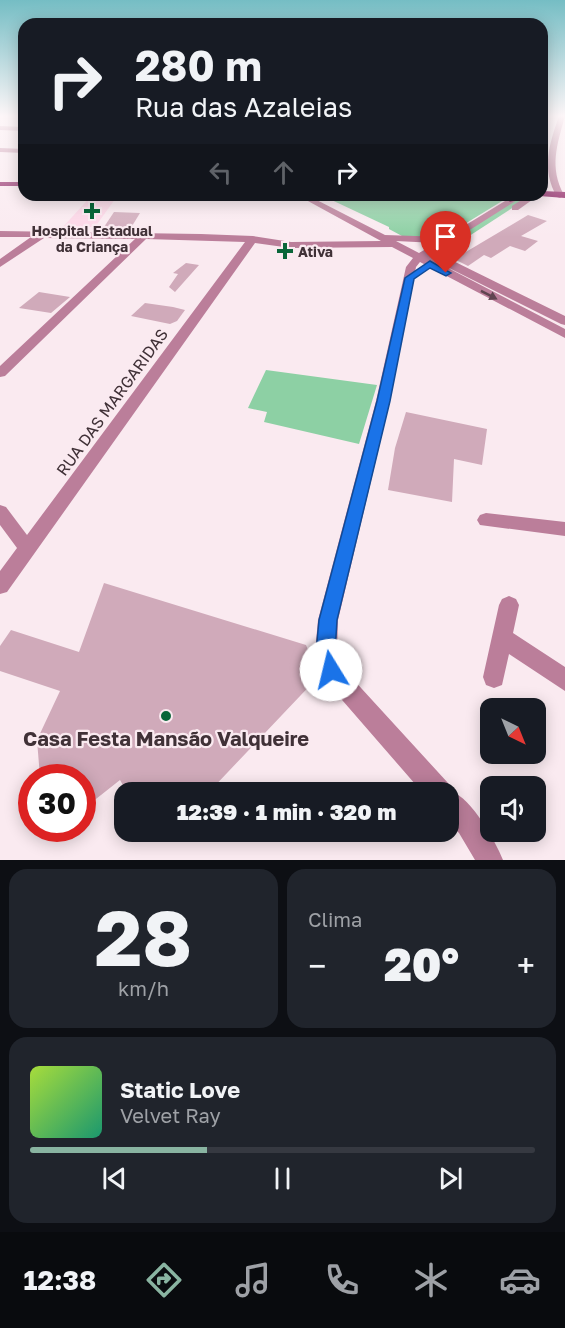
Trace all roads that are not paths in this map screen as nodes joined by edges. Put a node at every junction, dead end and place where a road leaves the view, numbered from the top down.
1 (549, 161) edge
2 (0, 184) edge
3 (18, 184) edge
4 (548, 194) edge
5 (563, 195) edge
6 (312, 201) edge
7 (327, 201) edge
8 (512, 201) edge
9 (526, 201) edge
10 (480, 221) junction
11 (491, 224) junction
12 (0, 234) edge
13 (41, 235) junction
14 (145, 236) junction
15 (381, 238) junction
16 (253, 239) junction
17 (448, 240) junction
18 (272, 241) junction
19 (397, 241) junction
20 (429, 258) junction
21 (0, 264) edge
22 (565, 321) edge
23 (565, 334) edge
24 (0, 373) edge
25 (0, 512) edge
26 (486, 520) dead end
27 (565, 529) edge
28 (27, 548) junction
29 (0, 586) edge
30 (509, 605) dead end
31 (502, 637) junction
32 (494, 677) dead end
33 (565, 680) edge
34 (430, 782) edge
35 (459, 814) edge
36 (490, 860) edge

1 - 5 street
2 - 3 main road
4 - 5 main road
6 - 15 street
7 - 19 street
8 - 10 street
9 - 11 street
10 - 11 street
10 - 17 street
11 - 20 street
12 - 13 street
13 - 14 street
13 - 21 street
14 - 16 street
14 - 24 street
15 - 18 street
15 - 19 street
16 - 18 street
16 - 28 street, RUA DAS MARGARIDAS
17 - 19 street
17 - 20 street
18 - 19 street
19 - 20 street
20 - 22 street
20 -> 23 street
20 - 34 street
25 - 28 street
26 - 27 street
28 - 29 street, RUA DAS MARGARIDAS
30 - 31 street
31 - 32 street
31 - 33 street
35 - 36 street

